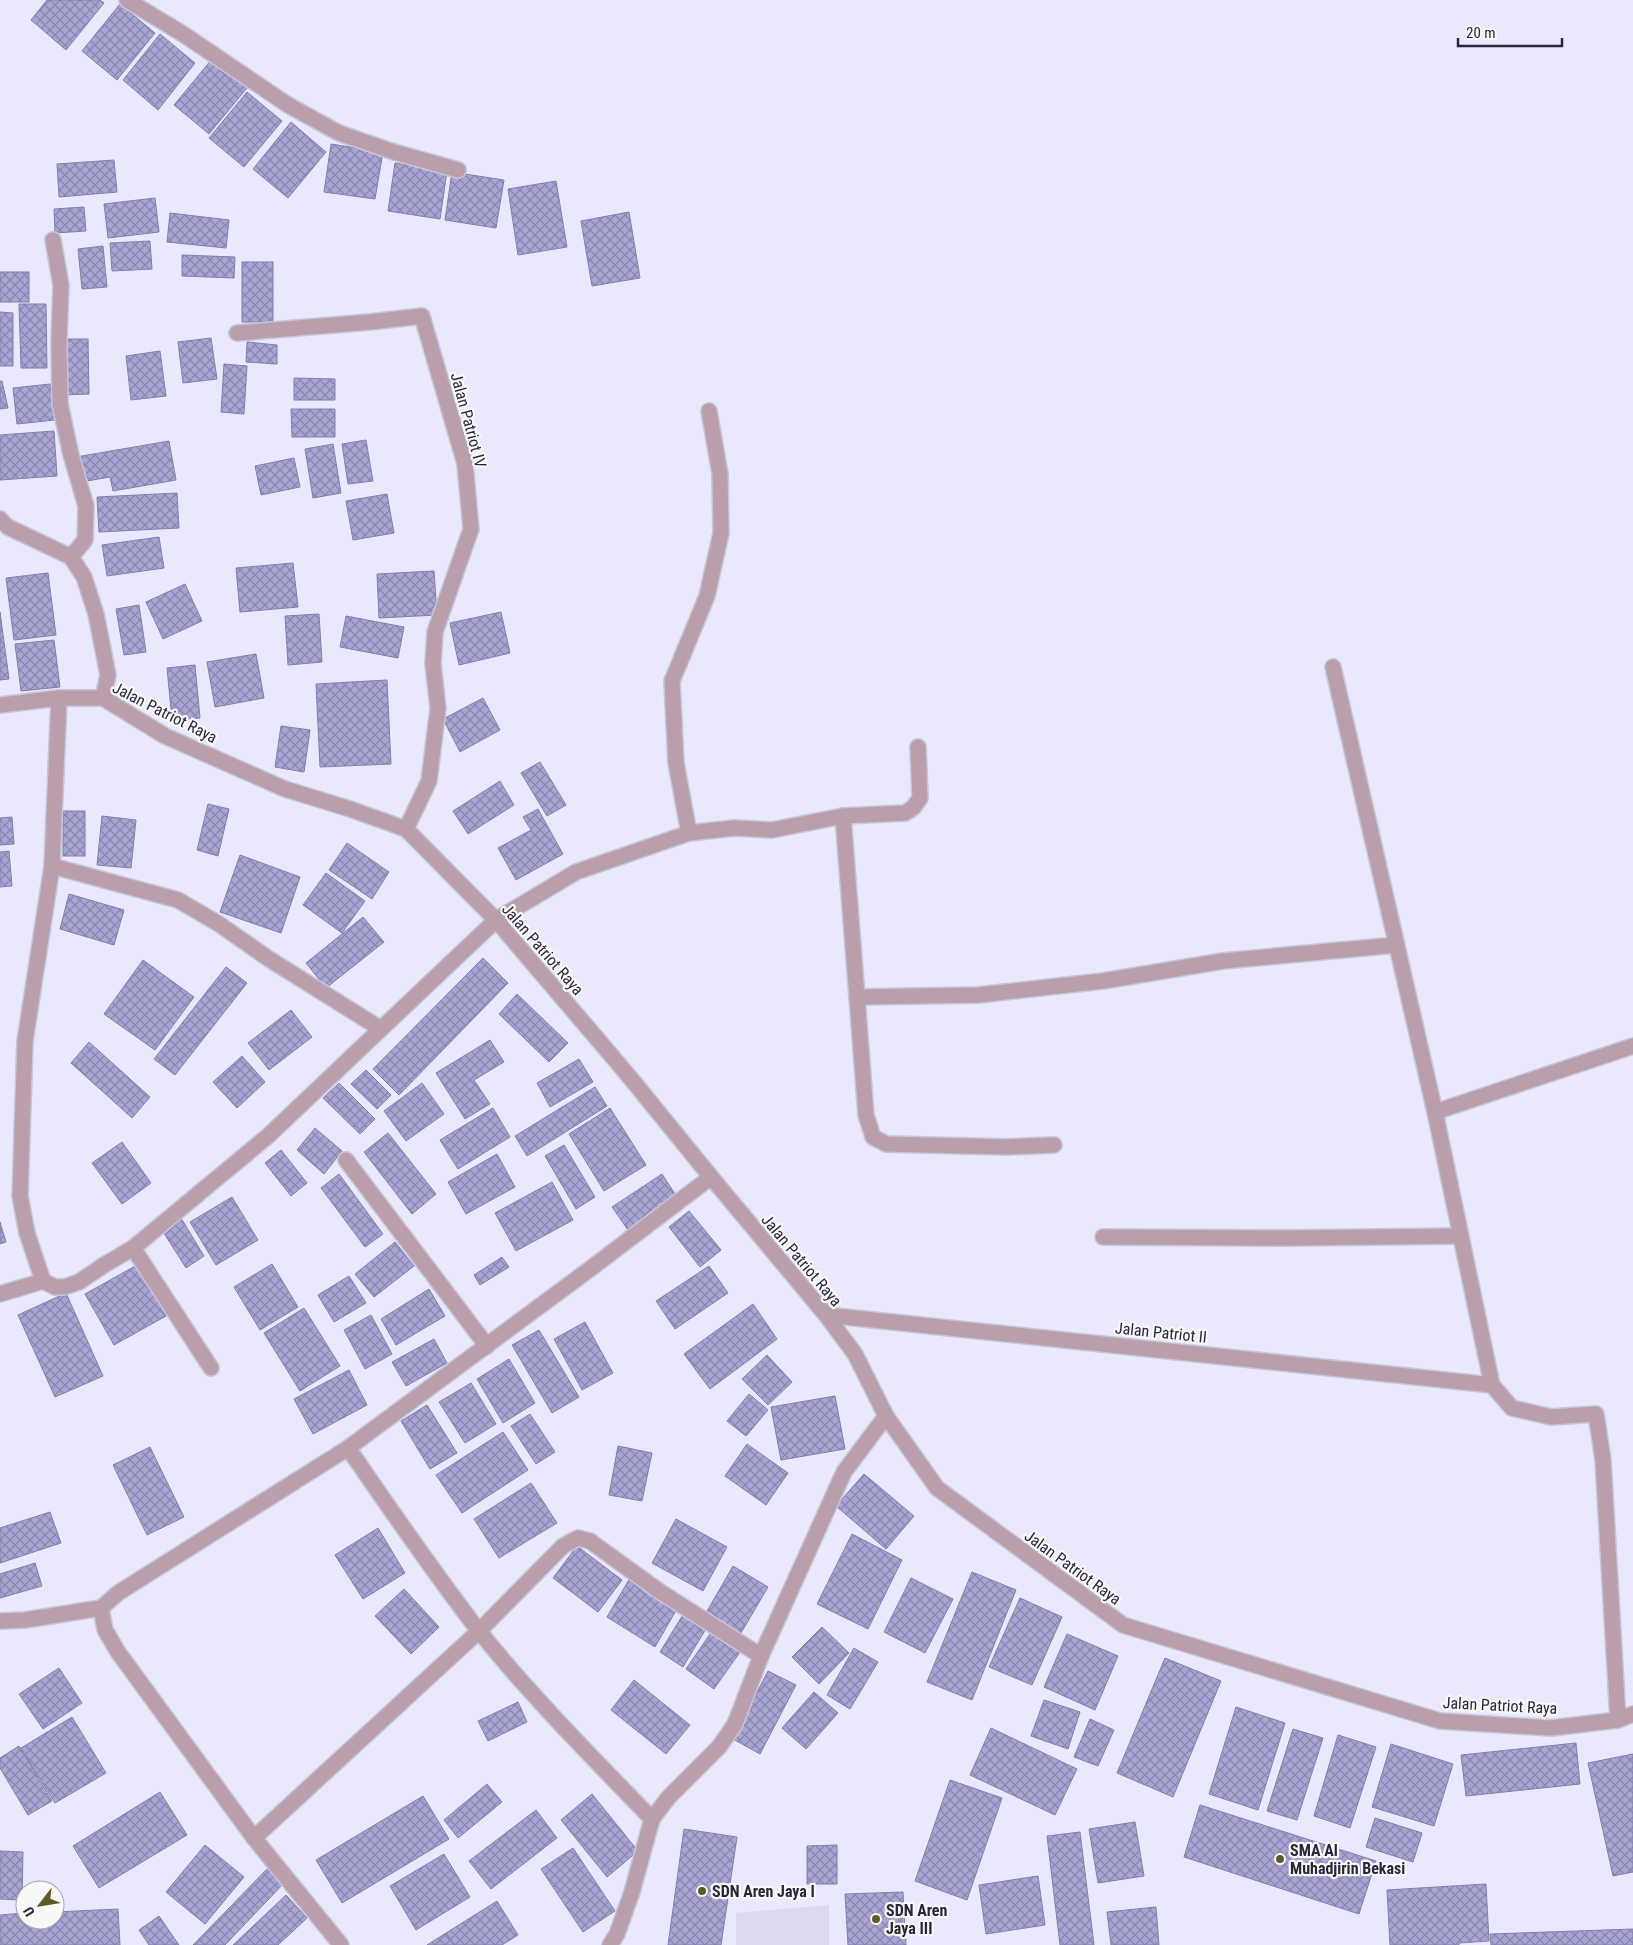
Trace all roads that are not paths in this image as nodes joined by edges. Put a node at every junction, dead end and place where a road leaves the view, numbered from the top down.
1 (127, 0) edge
2 (458, 170) dead end
3 (53, 240) dead end
4 (237, 333) dead end
5 (709, 411) dead end
6 (0, 519) edge
7 (70, 557) junction
8 (1333, 667) dead end
9 (59, 698) junction
10 (103, 698) junction
11 (0, 705) edge
12 (918, 747) dead end
13 (843, 816) junction
14 (406, 829) junction
15 (689, 833) junction
16 (52, 866) junction
17 (496, 920) junction
18 (1396, 945) junction
19 (857, 997) junction
20 (381, 1029) junction
21 (1633, 1046) edge
22 (1435, 1112) junction
23 (1054, 1145) dead end
24 (346, 1160) dead end
25 (711, 1177) junction
26 (1103, 1236) dead end
27 (1461, 1236) junction
28 (133, 1248) junction
29 (43, 1281) junction
30 (0, 1294) edge
31 (826, 1315) junction
32 (487, 1346) junction
33 (211, 1368) dead end
34 (1492, 1385) junction
35 (886, 1416) junction
36 (348, 1448) junction
37 (101, 1608) junction
38 (0, 1621) edge
39 (479, 1631) junction
40 (761, 1656) junction
41 (1633, 1714) edge
42 (1618, 1720) junction
43 (652, 1819) junction
44 (254, 1838) junction
45 (341, 1945) edge
46 (610, 1945) edge

1 - 2 street
3 - 7 street
4 - 14 street, Jalan Patriot IV
5 - 15 street
6 - 7 street
7 - 10 street
8 - 18 street
9 - 10 street, Jalan Patriot Raya
9 - 11 street, Jalan Patriot Raya
9 - 16 street
10 - 14 street, Jalan Patriot Raya
12 - 13 street
13 - 15 street
13 - 19 street
14 - 17 street, Jalan Patriot Raya
15 - 17 street
16 - 20 street
16 - 29 street
17 - 20 street
17 - 25 street, Jalan Patriot Raya
18 - 19 street
18 - 22 street
19 - 23 street
20 - 28 street
21 - 22 street
22 - 27 street
24 - 32 street
25 - 31 street, Jalan Patriot Raya
25 - 32 street
26 - 27 street
27 - 34 street
28 - 29 street
28 - 33 street
29 - 30 street
31 - 34 street, Jalan Patriot II
31 - 35 street, Jalan Patriot Raya
32 - 36 street
34 - 42 street
35 - 40 street
35 - 42 street, Jalan Patriot Raya
36 - 37 street
36 - 39 street
37 - 38 street
37 - 44 street
39 - 40 street
39 - 43 street
39 - 44 street
40 - 43 street
41 - 42 street, Jalan Patriot Raya
43 - 46 street
44 - 45 street

